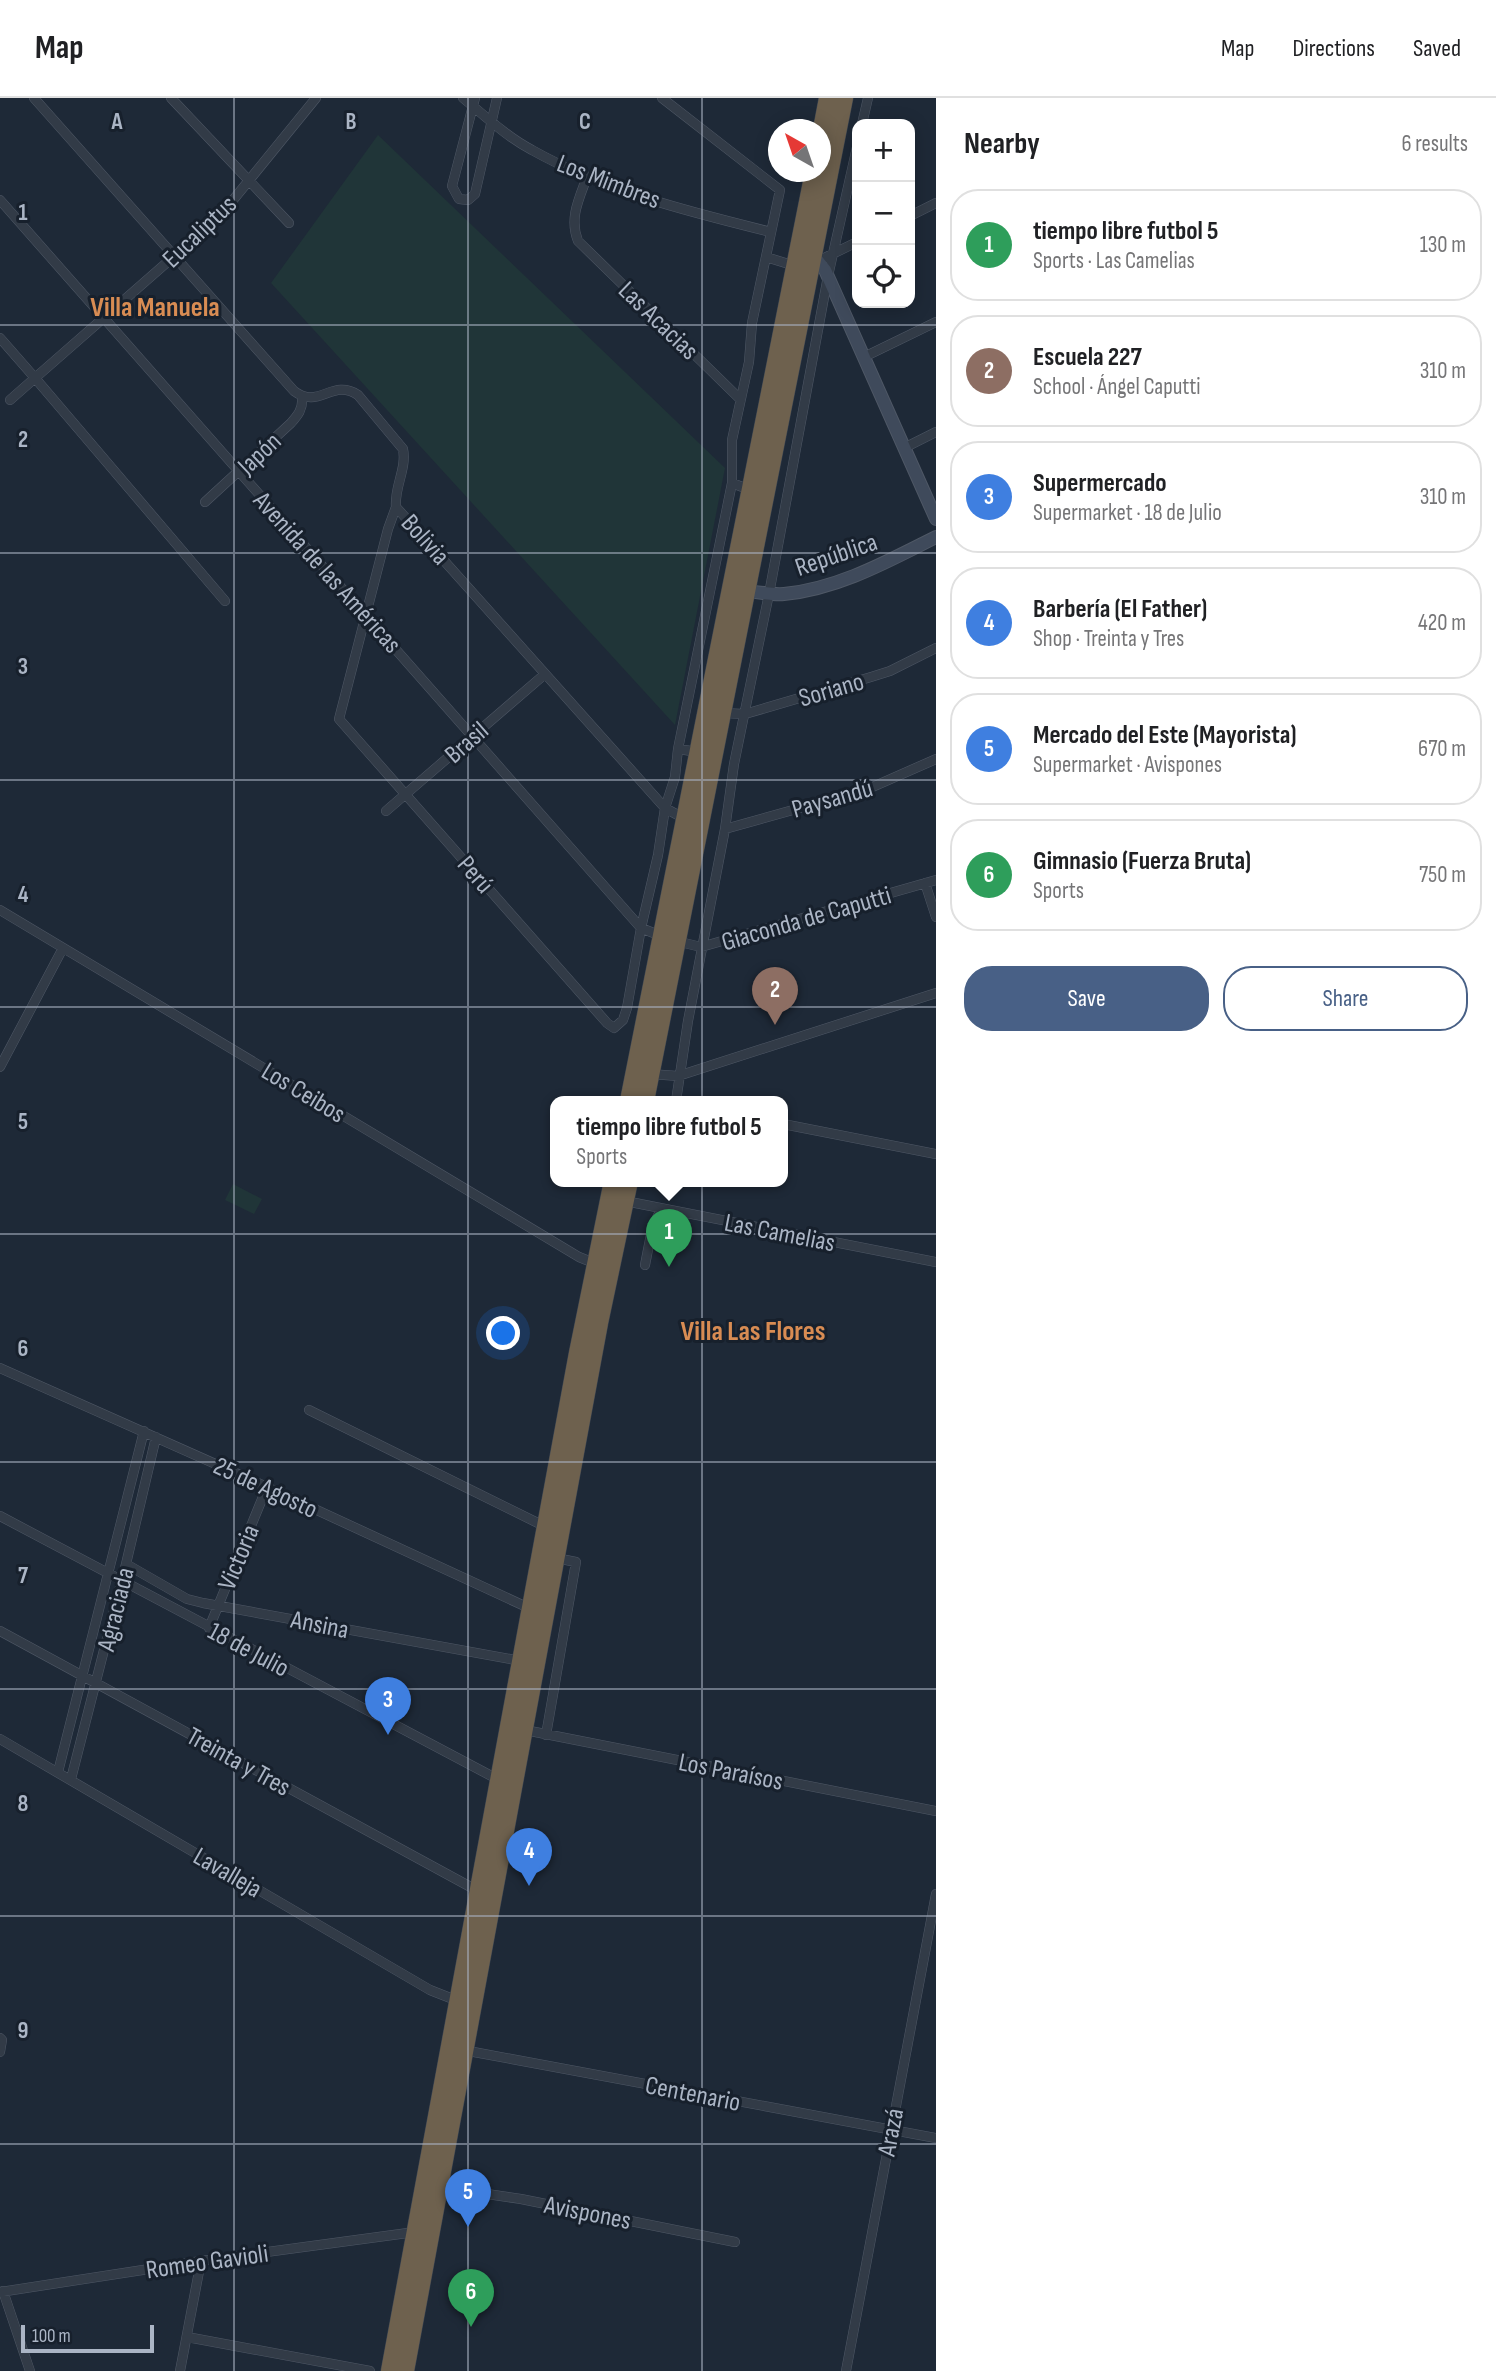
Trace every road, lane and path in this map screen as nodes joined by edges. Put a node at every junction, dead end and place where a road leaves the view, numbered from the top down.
1 (34, 98) edge
2 (316, 98) edge
3 (463, 98) edge
4 (497, 98) edge
5 (662, 98) edge
6 (828, 98) edge
7 (844, 98) edge
8 (868, 98) edge
9 (175, 99) edge
10 (473, 102) edge
11 (825, 119) edge
12 (863, 119) edge
13 (491, 121) junction
14 (852, 169) edge
15 (587, 177) junction
16 (248, 180) junction
17 (813, 182) edge
18 (0, 200) edge
19 (936, 203) edge
20 (915, 214) edge
21 (289, 223) dead end
22 (771, 232) junction
23 (852, 244) edge
24 (833, 254) junction
25 (176, 255) junction
26 (766, 257) junction
27 (806, 258) junction
28 (828, 276) junction
29 (105, 318) junction
30 (936, 322) edge
31 (798, 337) junction
32 (0, 338) edge
33 (816, 341) junction
34 (864, 357) junction
35 (35, 378) junction
36 (302, 398) junction
37 (740, 399) junction
38 (10, 400) dead end
39 (784, 404) junction
40 (803, 407) junction
41 (936, 432) edge
42 (904, 448) junction
43 (239, 472) junction
44 (732, 483) junction
45 (750, 490) junction
46 (205, 502) dead end
47 (396, 507) junction
48 (936, 519) edge
49 (936, 537) edge
50 (746, 591) junction
51 (769, 594) junction
52 (225, 601) dead end
53 (366, 615) junction
54 (936, 648) edge
55 (545, 674) junction
56 (722, 713) junction
57 (745, 714) junction
58 (472, 737) junction
59 (678, 749) junction
60 (698, 752) junction
61 (936, 759) edge
62 (405, 794) junction
63 (665, 808) junction
64 (386, 811) dead end
65 (685, 819) junction
66 (725, 829) junction
67 (936, 880) edge
68 (925, 883) junction
69 (0, 910) edge
70 (936, 917) edge
71 (641, 928) junction
72 (669, 939) junction
73 (701, 947) junction
74 (63, 948) junction
75 (936, 993) edge
76 (0, 1067) edge
77 (642, 1072) junction
78 (678, 1076) junction
79 (631, 1096) edge
80 (644, 1096) edge
81 (678, 1096) edge
82 (788, 1125) edge
83 (936, 1154) edge
84 (611, 1187) edge
85 (628, 1187) edge
86 (625, 1201) junction
87 (661, 1209) junction
88 (936, 1262) edge
89 (645, 1265) dead end
90 (603, 1266) junction
91 (0, 1368) edge
92 (309, 1410) dead end
93 (144, 1431) junction
94 (156, 1437) junction
95 (267, 1487) junction
96 (0, 1516) edge
97 (546, 1527) junction
98 (556, 1558) junction
99 (126, 1564) junction
100 (109, 1573) junction
101 (122, 1580) junction
102 (218, 1605) junction
103 (531, 1609) junction
104 (209, 1628) junction
105 (0, 1631) edge
106 (521, 1661) junction
107 (84, 1677) junction
108 (96, 1683) junction
109 (525, 1730) junction
110 (546, 1735) junction
111 (0, 1739) edge
112 (58, 1772) junction
113 (71, 1779) junction
114 (499, 1780) junction
115 (936, 1811) edge
116 (478, 1891) junction
117 (936, 1894) edge
118 (458, 2001) junction
119 (0, 2038) edge
120 (457, 2049) junction
121 (0, 2052) edge
122 (890, 2130) junction
123 (936, 2138) edge
124 (440, 2187) junction
125 (415, 2232) junction
126 (735, 2242) dead end
127 (201, 2261) junction
128 (1, 2292) edge
129 (187, 2337) junction
130 (30, 2371) edge
131 (180, 2371) edge
132 (370, 2371) edge
133 (390, 2371) edge
134 (405, 2371) edge
135 (846, 2371) edge

1 - 25 street
2 - 16 street, Eucaliptus
3 - 10 street, Los Mimbres
4 - 13 street
5 - 22 street
6 - 11 highway
7 - 27 highway
8 - 12 street
9 - 16 street
10 - 13 street, Los Mimbres
10 - 13 street
13 - 15 street, Los Mimbres
14 - 24 street
15 - 22 street, Los Mimbres
15 - 37 street, Las Acacias
16 - 21 street
16 - 25 street, Eucaliptus
17 - 27 highway
18 - 29 street, Avenida de las Américas
19 - 20 street
22 - 26 street
23 - 24 street
24 - 27 street
24 - 28 street
25 - 29 street, Eucaliptus
25 - 36 street
26 - 27 street
26 - 37 street
27 - 28 street
27 - 31 highway
27 - 45 highway
28 - 33 street
28 - 34 street
29 - 35 street, Eucaliptus
29 - 43 street, Avenida de las Américas
30 - 34 street
31 - 33 street
31 - 39 highway
32 - 35 street
33 - 40 street
34 - 42 street
35 - 38 street, Eucaliptus
35 - 52 street
36 - 43 street, Japón
36 - 47 street, Bolivia
37 - 44 street
39 - 40 street
39 - 50 highway
40 - 51 street
41 - 42 street
42 - 48 street
43 - 46 street, Japón
43 - 53 street, Avenida de las Américas
44 - 45 street
44 - 59 street
45 - 60 highway
47 - 53 street
47 - 55 street, Bolivia
49 - 51 street, República
50 - 51 street, República
50 - 56 highway
51 - 57 street
53 - 58 street, Avenida de las Américas
53 - 62 street, Perú
54 - 57 street, Soriano
55 - 58 street, Brasil
55 - 63 street, Bolivia
56 - 57 street, Soriano
56 - 72 highway
57 - 66 street
58 - 62 street, Brasil
58 - 71 street, Avenida de las Américas
59 - 60 street
59 - 63 street
60 - 65 highway
61 - 66 street, Paysandú
62 - 64 street, Brasil
62 - 71 street, Perú
63 - 65 street, Bolivia
63 - 71 street
65 - 72 highway
66 - 73 street
67 - 68 street, Giaconda de Caputti
68 - 70 street
68 - 73 street, Giaconda de Caputti
69 - 74 street, Los Ceibos
71 - 72 street, Avenida de las Américas
72 - 73 street, Giaconda de Caputti
72 - 77 highway
73 - 78 street
74 - 76 street
74 - 90 street, Los Ceibos
75 - 78 street
77 - 78 street
77 - 79 highway
77 - 80 highway
78 - 81 street
82 - 83 street
84 - 90 highway
85 - 86 highway
86 - 87 street, Las Camelias
86 - 90 highway
87 - 88 street, Las Camelias
87 - 89 street
90 - 97 highway
90 - 98 highway
91 - 93 street, 25 de Agosto
92 - 97 street
93 - 94 street, 25 de Agosto
93 - 100 street, Agraciada
94 - 95 street, 25 de Agosto
94 - 99 street, Agraciada
95 - 102 street, Victoria
95 - 103 street, 25 de Agosto
96 - 100 street, 18 de Julio
97 - 103 highway
98 - 109 highway
98 - 110 street
99 - 101 street, Agraciada
99 - 102 street, Ansina
100 - 101 street, 18 de Julio
100 - 107 street, Agraciada
101 - 104 street, 18 de Julio
101 - 108 street, Agraciada
102 - 104 street, Victoria
102 - 106 street, Ansina
103 - 106 highway
104 - 114 street, 18 de Julio
105 - 107 street, Treinta y Tres
106 - 114 highway
107 - 108 street, Treinta y Tres
107 - 112 street, Agraciada
108 - 113 street, Agraciada
108 - 116 street, Treinta y Tres
109 - 110 street, Los Paraísos
109 - 120 highway
110 - 115 street, Los Paraísos
111 - 112 street, Lavalleja
112 - 113 street, Lavalleja
113 - 118 street, Lavalleja
114 - 116 highway
116 - 118 highway
117 - 122 street, Arazá
118 - 120 highway
119 - 121 street
120 - 122 street, Centenario
120 - 124 highway
120 - 125 highway
122 - 123 street, Centenario
122 - 135 street, Arazá
124 - 126 street, Avispones
124 - 134 highway
125 - 127 street, Romeo Gavioli
125 - 133 highway
127 - 128 street, Romeo Gavioli
127 - 129 street
128 - 130 street
129 - 131 street
129 - 132 street

